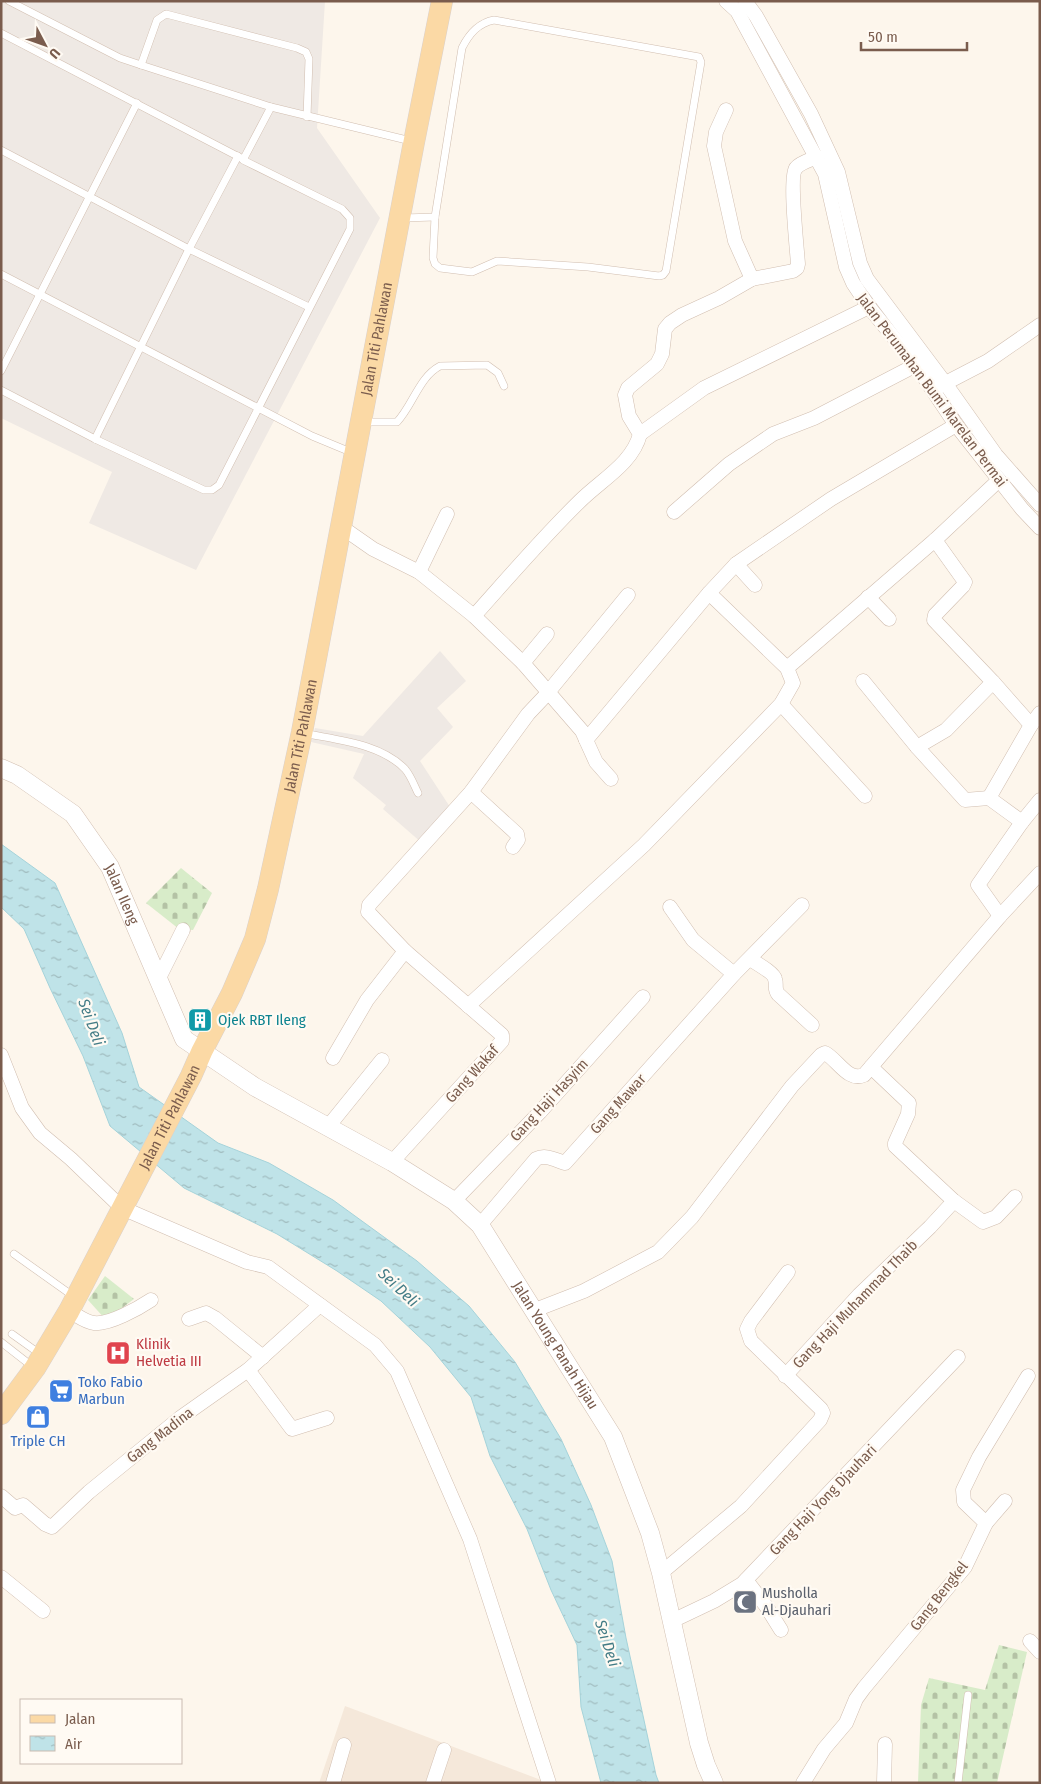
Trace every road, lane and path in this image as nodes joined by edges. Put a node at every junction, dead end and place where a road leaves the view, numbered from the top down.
1 (9, 1) edge
2 (442, 1) edge
3 (727, 1) edge
4 (745, 1) edge
5 (1, 33) edge
6 (141, 65) junction
7 (137, 104) junction
8 (271, 107) junction
9 (726, 110) dead end
10 (307, 117) junction
11 (414, 142) junction
12 (1, 150) edge
13 (817, 157) junction
14 (241, 158) junction
15 (831, 173) junction
16 (89, 196) junction
17 (435, 217) junction
18 (400, 218) junction
19 (189, 249) junction
20 (1, 274) edge
21 (752, 279) junction
22 (39, 294) junction
23 (309, 307) junction
24 (869, 308) junction
25 (1040, 325) edge
26 (141, 346) junction
27 (916, 365) junction
28 (1, 371) edge
29 (945, 383) junction
30 (504, 386) dead end
31 (1, 390) edge
32 (933, 390) junction
33 (257, 406) junction
34 (362, 422) junction
35 (956, 425) junction
36 (640, 434) junction
37 (95, 439) junction
38 (355, 454) junction
39 (999, 480) junction
40 (1040, 506) edge
41 (674, 512) dead end
42 (447, 514) dead end
43 (1040, 528) edge
44 (340, 530) junction
45 (934, 540) junction
46 (736, 564) junction
47 (419, 572) junction
48 (755, 585) dead end
49 (710, 593) junction
50 (628, 595) dead end
51 (868, 597) junction
52 (474, 616) junction
53 (888, 619) dead end
54 (547, 634) dead end
55 (523, 663) junction
56 (787, 668) junction
57 (863, 682) dead end
58 (993, 682) junction
59 (547, 694) junction
60 (781, 704) junction
61 (1040, 713) edge
62 (1031, 725) junction
63 (302, 732) junction
64 (586, 740) junction
65 (917, 747) junction
66 (1, 768) edge
67 (611, 779) dead end
68 (471, 792) junction
69 (418, 793) dead end
70 (865, 796) dead end
71 (989, 798) junction
72 (1040, 800) edge
73 (1022, 822) junction
74 (513, 847) dead end
75 (1040, 873) edge
76 (802, 905) dead end
77 (670, 907) dead end
78 (1000, 916) junction
79 (183, 930) dead end
80 (405, 951) junction
81 (750, 959) junction
82 (734, 974) junction
83 (159, 978) junction
84 (643, 997) dead end
85 (468, 1006) junction
86 (812, 1025) dead end
87 (202, 1051) junction
88 (1, 1055) edge
89 (333, 1058) dead end
90 (382, 1060) dead end
91 (871, 1067) junction
92 (327, 1128) junction
93 (392, 1162) junction
94 (1014, 1197) dead end
95 (454, 1201) junction
96 (954, 1201) junction
97 (122, 1208) junction
98 (480, 1225) junction
99 (14, 1254) dead end
100 (788, 1272) dead end
101 (152, 1300) dead end
102 (72, 1304) junction
103 (320, 1305) junction
104 (535, 1310) junction
105 (190, 1318) dead end
106 (12, 1334) dead end
107 (1, 1342) edge
108 (263, 1357) junction
109 (958, 1357) dead end
110 (39, 1362) junction
111 (248, 1370) junction
112 (785, 1376) junction
113 (1028, 1376) dead end
114 (3, 1409) edge
115 (327, 1418) dead end
116 (1, 1496) edge
117 (1005, 1501) dead end
118 (986, 1522) junction
119 (661, 1573) junction
120 (1, 1577) edge
121 (746, 1580) junction
122 (43, 1611) dead end
123 (672, 1621) junction
124 (781, 1630) dead end
125 (1030, 1641) dead end
126 (1040, 1652) edge
127 (968, 1696) dead end
128 (885, 1744) dead end
129 (344, 1745) dead end
130 (444, 1750) dead end
131 (333, 1783) edge
132 (433, 1783) edge
133 (549, 1783) edge
134 (714, 1783) edge
135 (803, 1783) edge
136 (884, 1783) edge
137 (958, 1783) edge

1 - 6 lane
2 - 11 main road, Jalan Titi Pahlawan
3 - 13 street, Jalan Perumahan Bumi Marelan Permai
4 - 15 street, Jalan Perumahan Bumi Marelan Permai
5 - 7 lane
6 - 8 lane
6 - 10 lane
7 - 14 lane
7 - 16 lane
8 - 10 lane
8 - 14 lane
9 - 21 street
10 - 11 lane
11 - 18 main road, Jalan Titi Pahlawan
12 - 16 lane
13 - 15 street, Jalan Perumahan Bumi Marelan Permai
13 - 21 street
14 - 19 lane
14 - 23 lane
15 - 24 street, Jalan Perumahan Bumi Marelan Permai
15 - 29 street, Jalan Perumahan Bumi Marelan Permai
16 - 19 lane
16 - 22 lane
17 - 17 lane
17 - 18 lane
18 - 34 main road, Jalan Titi Pahlawan
19 - 23 lane
19 - 26 lane
20 - 22 lane
21 - 36 street
22 - 26 lane
22 - 28 lane
23 - 33 lane
24 - 27 street, Jalan Perumahan Bumi Marelan Permai
24 - 36 street
25 - 29 street
26 - 33 lane
26 - 37 lane
27 - 32 street, Jalan Perumahan Bumi Marelan Permai
27 - 41 street
29 - 32 street
29 - 40 street, Jalan Perumahan Bumi Marelan Permai
30 - 34 lane
31 - 37 lane
32 - 35 street, Jalan Perumahan Bumi Marelan Permai
33 - 37 lane
33 - 38 lane
34 - 38 main road, Jalan Titi Pahlawan
35 - 39 street, Jalan Perumahan Bumi Marelan Permai
35 - 46 street
36 - 52 street
38 - 44 main road, Jalan Titi Pahlawan
39 - 43 street, Jalan Perumahan Bumi Marelan Permai
39 - 45 street
42 - 47 street
44 - 47 street
44 - 63 main road, Jalan Titi Pahlawan
45 - 51 street
45 - 58 street
46 - 48 street
46 - 49 street
47 - 52 street
49 - 56 street
49 - 64 street
50 - 59 street
51 - 53 street
51 - 56 street
52 - 55 street
54 - 55 street
55 - 59 street
56 - 60 street
57 - 65 street
58 - 62 street
58 - 65 street
59 - 64 street
59 - 68 street
60 - 70 street
60 - 85 street
61 - 62 street
62 - 71 street
63 - 69 lane
63 - 87 main road, Jalan Titi Pahlawan
64 - 67 street
65 - 71 street
66 - 83 street, Jalan Ileng
68 - 74 street
68 - 80 street, Gang Wakaf
71 - 73 street
72 - 73 street
73 - 78 street
75 - 78 street
76 - 81 street, Gang Mawar
77 - 82 street
78 - 91 street
79 - 83 street
80 - 85 street, Gang Wakaf
80 - 89 street
81 - 82 street, Gang Mawar
81 - 86 street
82 - 98 street, Gang Mawar
83 - 87 street, Jalan Ileng
84 - 95 street, Gang Haji Hasyim
85 - 93 street, Gang Wakaf
87 - 92 street, Jalan Young Panah Hijau
87 - 97 main road, Jalan Titi Pahlawan
88 - 97 street
90 - 92 street
91 - 96 street
91 - 104 street
92 - 93 street, Jalan Young Panah Hijau
93 - 95 street, Jalan Young Panah Hijau
94 - 96 street
95 - 98 street, Jalan Young Panah Hijau
96 - 112 street, Gang Haji Muhammad Thaib
97 - 102 main road, Jalan Titi Pahlawan
97 - 103 street
98 - 104 street, Jalan Young Panah Hijau
99 - 102 lane
100 - 112 street
101 - 102 street
102 - 110 main road, Jalan Titi Pahlawan
103 - 108 street, Gang Madina
103 - 133 street
104 - 119 street, Jalan Young Panah Hijau
105 - 108 street
106 - 110 lane
107 - 110 lane
108 - 111 street, Gang Madina
109 - 121 street, Gang Haji Yong Djauhari
110 - 114 main road, Jalan Titi Pahlawan
111 - 115 street
111 - 116 street, Gang Madina
112 - 119 street, Gang Haji Muhammad Thaib
113 - 118 street
117 - 118 street, Gang Bengkel
118 - 135 street, Gang Bengkel
119 - 123 street, Jalan Young Panah Hijau
120 - 122 street
121 - 123 street, Gang Haji Yong Djauhari
121 - 124 street
123 - 134 street, Jalan Young Panah Hijau
125 - 126 street
127 - 137 lane
128 - 136 street
129 - 131 street
130 - 132 street

